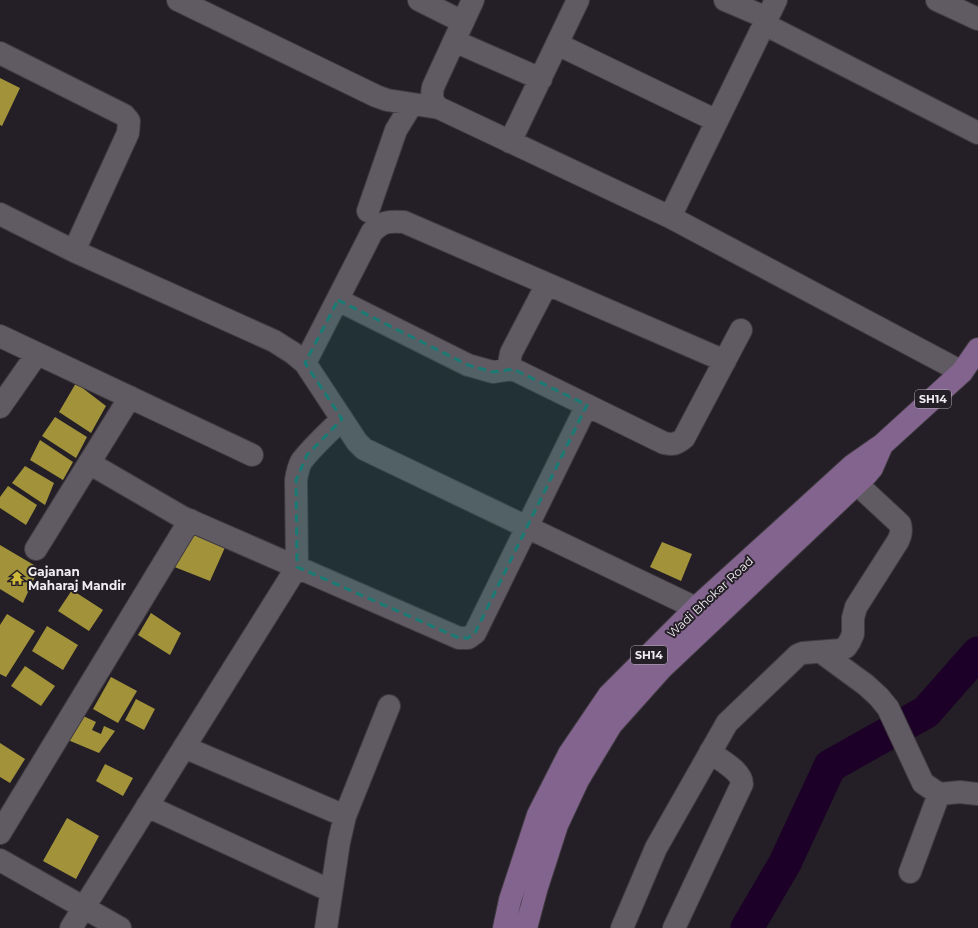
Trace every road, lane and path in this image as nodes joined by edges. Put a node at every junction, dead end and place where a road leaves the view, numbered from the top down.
1 (178, 0) edge
2 (419, 0) edge
3 (473, 0) edge
4 (578, 0) edge
5 (725, 0) edge
6 (937, 0) edge
7 (769, 14) edge
8 (978, 19) edge
9 (458, 31) junction
10 (557, 44) junction
11 (0, 53) edge
12 (541, 79) junction
13 (412, 104) junction
14 (439, 108) junction
15 (717, 121) junction
16 (978, 133) edge
17 (510, 142) junction
18 (368, 211) dead end
19 (0, 214) edge
20 (670, 217) junction
21 (74, 251) junction
22 (547, 284) junction
23 (338, 300) junction
24 (740, 330) dead end
25 (0, 336) edge
26 (978, 349) edge
27 (37, 354) junction
28 (725, 361) junction
29 (305, 363) junction
30 (513, 369) junction
31 (962, 372) junction
32 (130, 397) junction
33 (587, 405) junction
34 (0, 408) edge
35 (342, 419) junction
36 (883, 444) junction
37 (252, 455) dead end
38 (89, 463) junction
39 (857, 484) junction
40 (190, 520) junction
41 (527, 527) junction
42 (36, 549) dead end
43 (297, 567) junction
44 (704, 614) junction
45 (821, 652) junction
46 (389, 706) dead end
47 (184, 747) junction
48 (710, 752) junction
49 (939, 794) junction
50 (978, 794) edge
51 (147, 806) junction
52 (345, 816) junction
53 (0, 833) edge
54 (0, 860) edge
55 (910, 872) dead end
56 (331, 891) junction
57 (83, 907) junction
58 (71, 928) edge
59 (120, 928) edge
60 (326, 928) edge
61 (504, 928) edge
62 (526, 928) edge
63 (622, 928) edge
64 (674, 928) edge

1 - 13 street
2 - 9 street
3 - 9 street
4 - 10 street
5 - 7 street
6 - 8 street
7 - 15 street
7 - 16 street
9 - 12 street
9 - 14 street
10 - 12 street
10 - 15 street
11 - 21 street
12 - 17 street
13 - 14 street
13 - 18 street
14 - 17 street
15 - 20 street
17 - 20 street
19 - 21 street
20 - 31 street
21 - 29 street
22 - 23 street
22 - 28 street
22 - 30 street
23 - 29 street
23 - 30 street
24 - 28 street
25 - 27 street
26 - 31 main road, Wadi Bhokar Road / SH14
27 - 32 street
27 - 34 street
28 - 33 street
29 - 35 street
30 - 33 street
31 - 36 main road, Wadi Bhokar Road / SH14
32 - 37 street
32 - 38 street
33 - 41 street
35 - 41 street
35 - 43 street
36 - 39 main road, Wadi Bhokar Road / SH14
36 - 44 main road, Wadi Bhokar Road / SH14
38 - 40 street
38 - 42 street
39 - 44 main road, Wadi Bhokar Road / SH14
39 - 45 street
40 - 43 street
40 - 53 street
41 - 43 street
41 - 44 street
43 - 47 street
44 - 61 main road, Wadi Bhokar Road / SH14
44 - 62 main road, Wadi Bhokar Road / SH14
45 - 48 street
45 - 49 street
46 - 52 street
47 - 51 street
47 - 52 street
48 - 63 street
48 - 64 street
49 - 50 street
49 - 55 street
51 - 56 street
51 - 57 street
52 - 56 street
54 - 57 street
56 - 60 street
57 - 58 street
57 - 59 street

